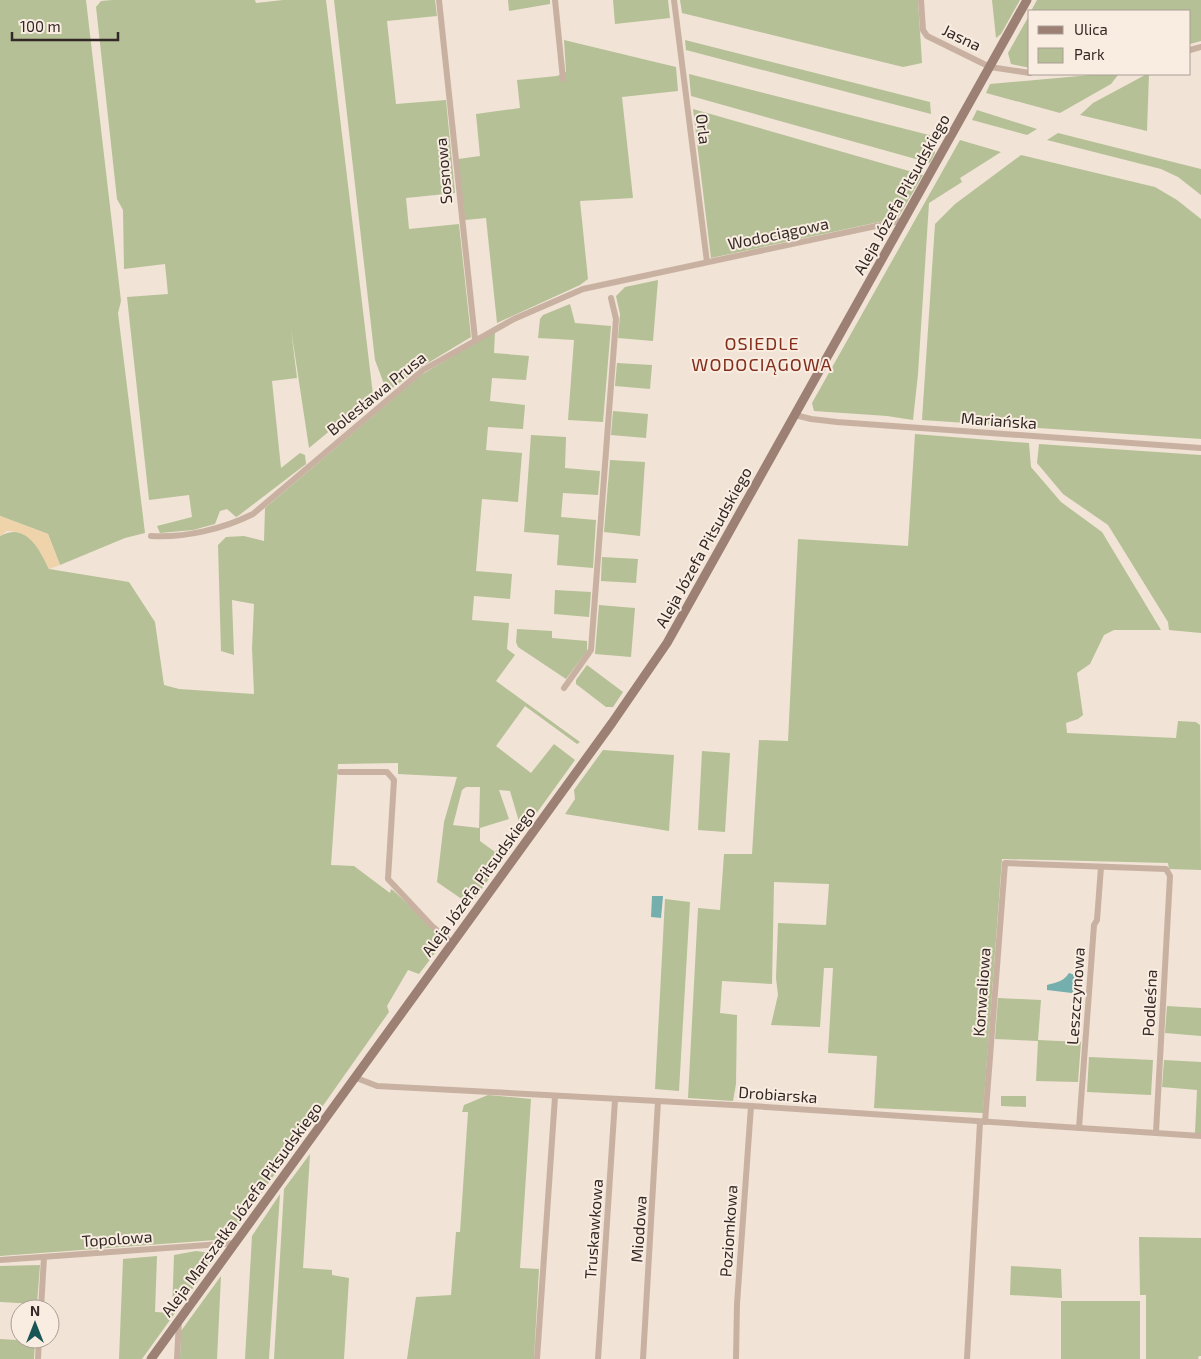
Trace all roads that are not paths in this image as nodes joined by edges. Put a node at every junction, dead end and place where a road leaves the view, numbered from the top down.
1 (439, 0) edge
2 (555, 0) edge
3 (674, 0) edge
4 (921, 0) edge
5 (1028, 0) edge
6 (990, 67) junction
7 (1028, 72) edge
8 (563, 79) dead end
9 (904, 220) junction
10 (706, 262) junction
11 (658, 273) joint
12 (611, 298) dead end
13 (474, 339) junction
14 (795, 415) junction
15 (1201, 448) edge
16 (151, 536) dead end
17 (564, 688) dead end
18 (340, 772) dead end
19 (1101, 867) junction
20 (452, 943) junction
21 (354, 1077) junction
22 (555, 1097) junction
23 (615, 1100) junction
24 (658, 1101) junction
25 (751, 1106) junction
26 (983, 1122) junction
27 (1079, 1128) junction
28 (1156, 1132) junction
29 (1201, 1136) edge
30 (235, 1243) junction
31 (44, 1257) junction
32 (0, 1260) edge
33 (42, 1299) edge
34 (179, 1320) junction
35 (151, 1359) edge
36 (177, 1359) edge
37 (537, 1359) edge
38 (598, 1359) edge
39 (643, 1359) edge
40 (736, 1359) edge
41 (966, 1359) edge

1 - 13 street, Sosnowa
2 - 8 street
3 - 10 street, Orla
4 - 6 street, Jasna
5 - 6 main road, Aleja Józefa Piłsudskiego
6 - 7 street
6 - 9 main road, Aleja Józefa Piłsudskiego
9 - 10 street, Wodociągowa
9 - 14 main road, Aleja Józefa Piłsudskiego
10 - 11 street, Wodociągowa
11 - 13 street, Bolesława Prusa
12 - 17 street
13 - 16 street, Bolesława Prusa
14 - 15 street, Mariańska
14 - 20 main road, Aleja Józefa Piłsudskiego
18 - 20 street
19 - 26 street, Konwaliowa
19 - 27 street, Leszczynowa
19 - 28 street, Podleśna
20 - 21 main road, Aleja Józefa Piłsudskiego
21 - 22 street, Drobiarska
21 - 30 main road, Aleja Marszałka Józefa Piłsudskiego
22 - 23 street, Drobiarska
22 - 37 street
23 - 24 street, Drobiarska
23 - 38 street, Truskawkowa
24 - 25 street, Drobiarska
24 - 39 street, Miodowa
25 - 26 street, Drobiarska
25 - 40 street, Poziomkowa
26 - 27 street, Drobiarska
26 - 41 street, Konwaliowa
27 - 28 street, Drobiarska
28 - 29 street, Drobiarska
30 - 31 street, Topolowa
30 - 34 main road, Aleja Marszałka Józefa Piłsudskiego
31 - 32 street, Topolowa
31 - 33 street
34 - 35 main road, Aleja Marszałka Józefa Piłsudskiego
34 - 36 street

